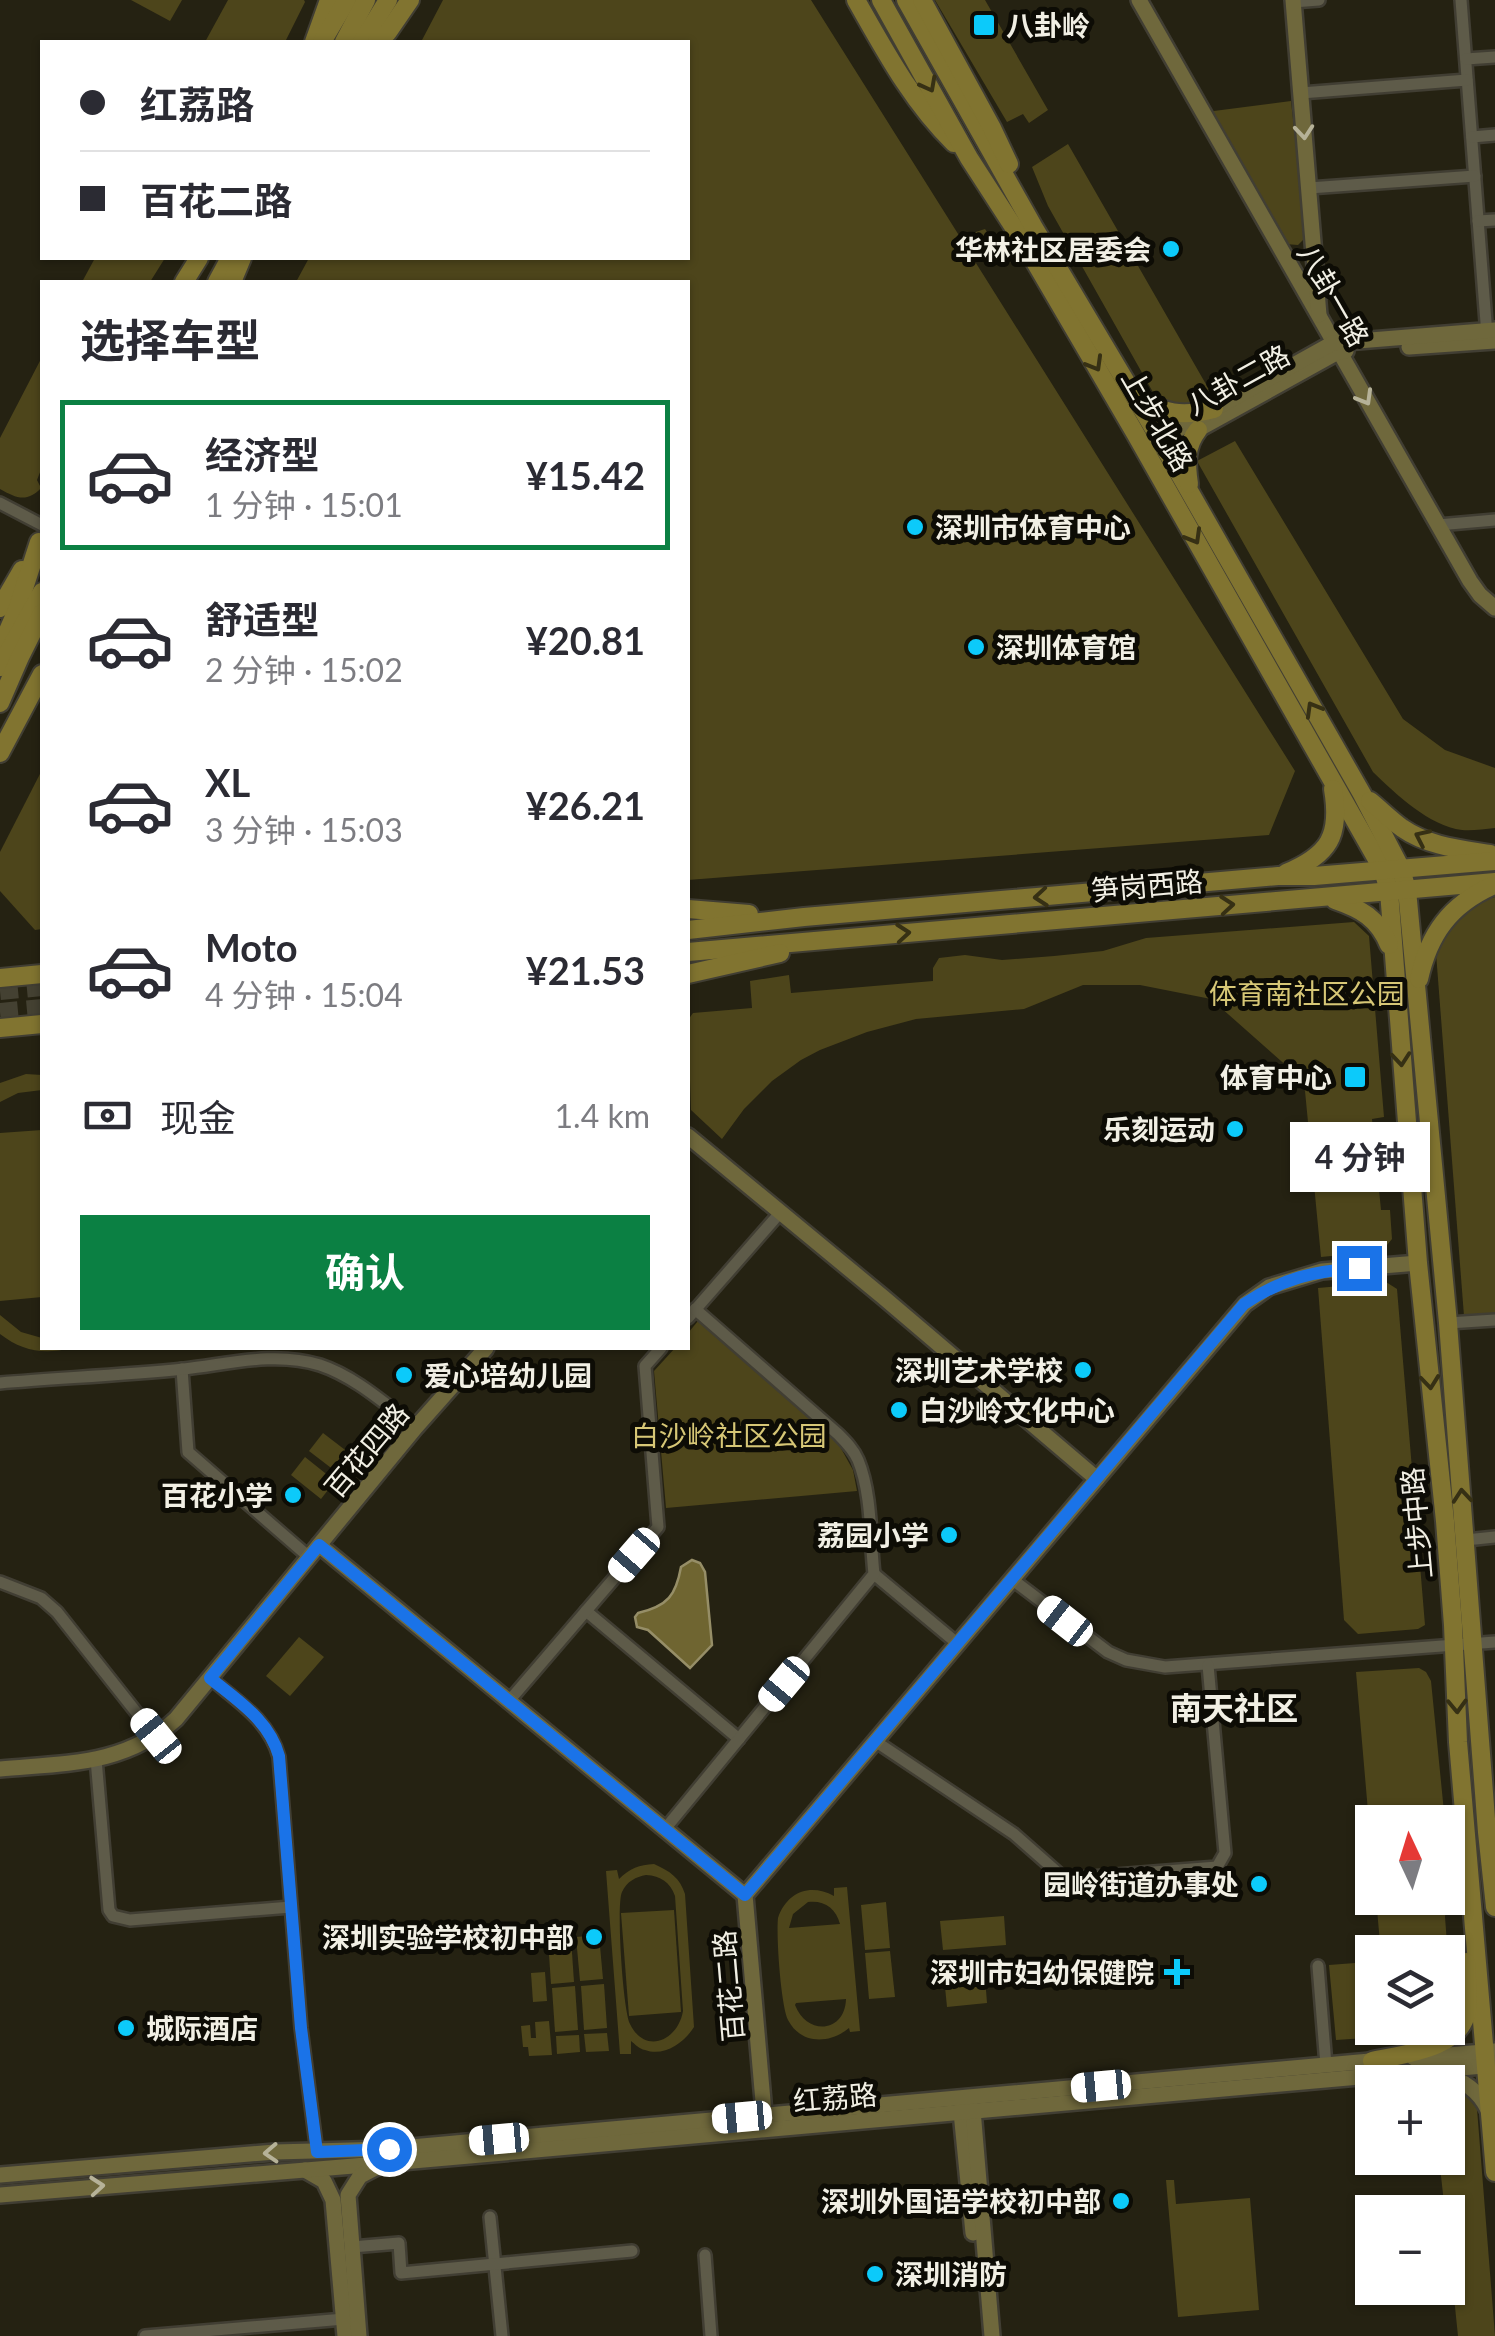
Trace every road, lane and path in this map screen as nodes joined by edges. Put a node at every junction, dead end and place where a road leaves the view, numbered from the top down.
1 (329, 0) edge
2 (347, 0) edge
3 (366, 0) edge
4 (388, 0) edge
5 (410, 0) edge
6 (856, 0) edge
7 (881, 0) edge
8 (906, 0) edge
9 (922, 0) edge
10 (1138, 0) edge
11 (1319, 0) edge
12 (1461, 0) edge
13 (1293, 1) edge
14 (315, 40) edge
15 (323, 40) edge
16 (345, 40) edge
17 (363, 40) edge
18 (379, 40) edge
19 (1495, 56) edge
20 (1466, 59) junction
21 (1468, 80) junction
22 (1300, 93) junction
23 (1495, 135) edge
24 (1472, 136) junction
25 (968, 158) junction
26 (1475, 176) junction
27 (1309, 188) junction
28 (1495, 220) edge
29 (1478, 221) junction
30 (1032, 226) junction
31 (1313, 241) junction
32 (1282, 253) junction
33 (1320, 320) junction
34 (1491, 336) edge
35 (1335, 347) junction
36 (1130, 389) junction
37 (1214, 409) junction
38 (1198, 430) junction
39 (1156, 447) junction
40 (1191, 494) junction
41 (0, 503) edge
42 (1495, 520) edge
43 (1438, 525) junction
44 (40, 533) edge
45 (40, 535) edge
46 (40, 536) edge
47 (40, 537) edge
48 (0, 583) edge
49 (40, 596) edge
50 (0, 608) edge
51 (1495, 608) edge
52 (40, 617) edge
53 (40, 643) edge
54 (0, 649) edge
55 (0, 667) edge
56 (40, 678) edge
57 (4, 696) edge
58 (0, 753) edge
59 (1331, 779) junction
60 (1362, 794) junction
61 (1491, 859) edge
62 (1392, 870) junction
63 (1278, 876) junction
64 (1491, 883) edge
65 (1155, 887) junction
66 (1398, 891) junction
67 (1309, 898) junction
68 (690, 910) edge
69 (1158, 911) junction
70 (804, 917) junction
71 (690, 930) edge
72 (804, 942) junction
73 (690, 952) edge
74 (1394, 964) junction
75 (40, 974) edge
76 (690, 974) edge
77 (0, 978) edge
78 (1416, 994) junction
79 (40, 1024) edge
80 (0, 1028) edge
81 (690, 1138) edge
82 (779, 1214) junction
83 (1418, 1263) junction
84 (691, 1313) edge
85 (1495, 1320) edge
86 (1448, 1323) junction
87 (484, 1350) edge
88 (659, 1350) edge
89 (182, 1369) junction
90 (0, 1383) edge
91 (416, 1428) junction
92 (1097, 1478) junction
93 (1495, 1538) edge
94 (1466, 1540) junction
95 (314, 1551) junction
96 (874, 1574) junction
97 (1013, 1580) junction
98 (0, 1582) edge
99 (586, 1612) junction
100 (1487, 1643) edge
101 (958, 1644) junction
102 (1454, 1646) junction
103 (1208, 1665) junction
104 (210, 1678) junction
105 (508, 1701) junction
106 (156, 1736) junction
107 (738, 1739) junction
108 (875, 1740) junction
109 (96, 1760) junction
110 (0, 1768) edge
111 (665, 1829) junction
112 (745, 1895) junction
113 (291, 1906) junction
114 (1495, 1908) edge
115 (1474, 1912) junction
116 (1318, 1966) dead end
117 (1490, 2059) edge
118 (1372, 2061) junction
119 (1326, 2065) junction
120 (1458, 2065) edge
121 (1355, 2076) edge
122 (1465, 2084) edge
123 (966, 2106) junction
124 (1490, 2114) junction
125 (765, 2122) junction
126 (317, 2152) junction
127 (390, 2163) junction
128 (301, 2169) junction
129 (1495, 2172) edge
130 (0, 2175) edge
131 (0, 2195) edge
132 (490, 2218) dead end
133 (352, 2247) junction
134 (632, 2251) dead end
135 (705, 2255) dead end
136 (494, 2264) junction
137 (344, 2328) edge
138 (228, 2332) edge
139 (145, 2336) edge
140 (359, 2336) edge
141 (502, 2336) edge
142 (711, 2336) edge
143 (982, 2336) edge
144 (992, 2336) edge

1 - 14 main road
2 - 15 main road
3 - 16 main road
4 - 17 main road
5 - 18 main road
6 - 25 main road
7 -> 25 main road, 上步北路
8 - 30 main road, 上步北路
9 - 30 main road
10 - 32 street, 八卦一路
11 - 13 street
12 - 20 street
13 - 22 street
19 - 20 street
20 - 21 street
21 - 22 street
21 - 24 street
22 -> 27 street
23 - 24 street
24 - 26 street
25 -> 39 main road, 上步北路
26 - 27 street
26 - 29 street
27 - 31 street
28 - 29 street
29 - 34 street
30 - 36 main road, 上步北路
31 - 32 street
31 - 33 street
32 - 33 street, 八卦一路
33 - 35 street, 八卦一路
34 - 35 street, 八卦二路
35 - 37 street, 八卦二路
35 - 38 street, 八卦二路
35 -> 43 street, 八卦一路
36 - 37 main road
36 - 39 main road, 上步北路
37 - 39 street, 八卦二路
38 - 39 street, 八卦二路
38 - 40 main road
39 - 40 main road, 上步北路
39 -> 59 main road, 上步北路
60 -> 40 main road, 上步北路
41 - 44 street
42 - 43 street
43 - 51 street, 八卦一路
45 - 48 main road
46 - 50 main road
47 - 54 main road
49 - 55 main road
52 - 57 main road
53 - 57 main road
56 - 58 main road
59 - 62 main road, 上步北路
59 - 63 main road
61 -> 60 main road
60 - 62 main road, 上步北路
61 - 62 main road, 笋岗西路
61 - 64 main road
62 - 63 main road, 笋岗西路
62 - 66 main road, 上步中路
63 - 65 main road, 笋岗西路
64 - 66 main road, 笋岗西路
64 - 78 main road
65 - 69 main road
65 -> 70 main road, 笋岗西路
66 - 67 main road, 笋岗西路
66 - 74 main road, 上步中路
66 - 78 main road, 上步中路
69 -> 67 main road, 笋岗西路
67 - 74 main road
68 - 70 main road, 笋岗西路
72 -> 69 main road, 笋岗西路
70 - 71 main road, 笋岗西路
72 - 73 main road, 笋岗西路
72 - 76 main road, 笋岗西路
74 -> 83 main road, 上步中路
75 - 77 main road
78 - 86 main road, 上步中路
79 - 80 main road
81 - 82 street
82 - 84 street
82 - 92 street
83 - 92 street, 百花二路
83 -> 102 main road, 上步中路
84 - 96 street
85 - 86 street
94 -> 86 main road, 上步中路
87 - 91 street, 百花四路
88 - 99 street
89 - 90 street
89 - 91 street
89 - 95 street
91 - 95 street, 百花四路
92 - 97 street, 百花二路
93 - 94 street
94 - 100 main road, 上步中路
95 - 104 street, 百花四路
95 - 105 street
96 - 101 street
96 - 107 street
97 - 101 street, 百花二路
97 - 103 street
98 - 106 street
99 - 105 street
99 - 107 street
100 - 102 street
100 - 114 main road, 上步中路
101 - 108 street, 百花二路
102 - 103 street
102 -> 115 main road, 上步中路
103 - 108 street
104 - 106 street, 百花四路
104 - 113 street
105 - 111 street
106 - 109 street, 百花四路
107 - 111 street
108 - 112 street, 百花二路
109 - 110 street, 百花四路
109 - 113 street
111 - 112 street
112 - 125 street, 百花二路
113 - 126 street
115 - 117 main road, 上步中路
115 - 118 main road
116 - 119 street
117 - 118 street, 红荔路
117 - 120 street, 红荔路
117 - 124 main road, 上步中路
118 - 119 street, 红荔路
119 - 123 street, 红荔路
121 - 123 street, 红荔路
122 - 124 street
123 - 125 street, 红荔路
123 - 143 street
123 - 144 street
124 - 129 main road, 上步中路
125 - 126 street, 红荔路
125 - 127 street, 红荔路
126 -> 130 street, 红荔路
127 - 128 street, 红荔路
127 - 133 street
131 -> 128 street, 红荔路
128 - 137 street
132 - 136 street
133 - 136 street
133 - 140 street
134 - 136 street
135 - 142 street
136 - 141 street
137 - 138 street
138 - 139 street

